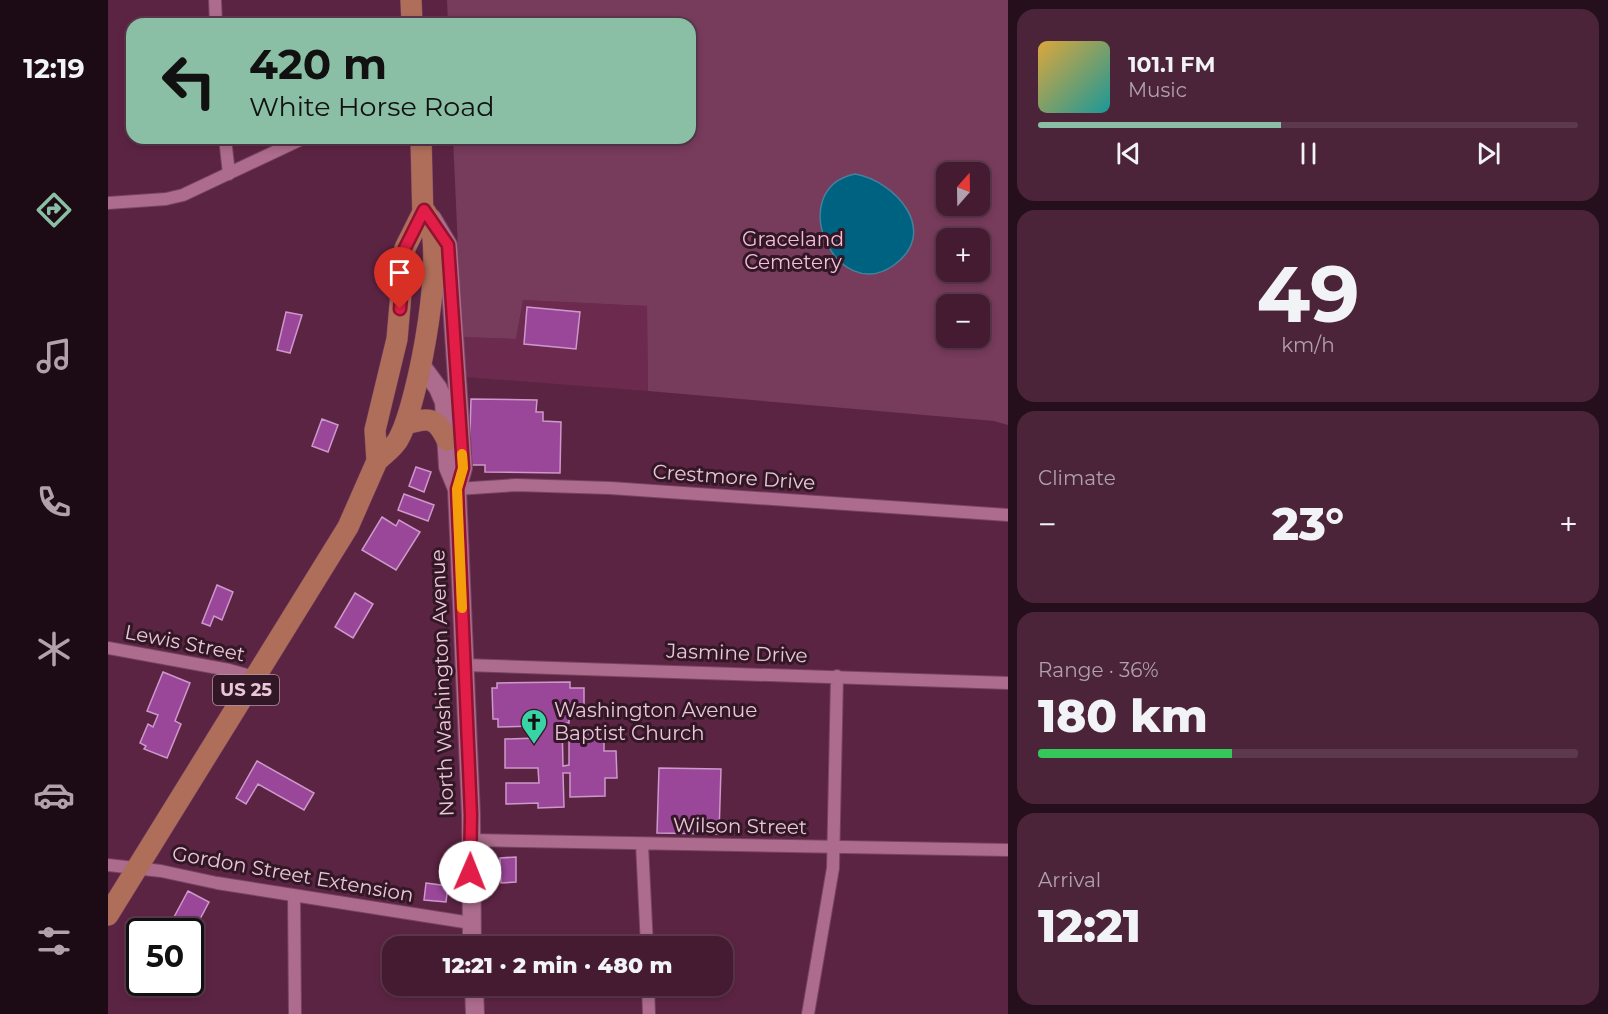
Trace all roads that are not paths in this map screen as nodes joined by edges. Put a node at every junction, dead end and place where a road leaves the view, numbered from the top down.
1 (214, 0) edge
2 (411, 0) edge
3 (216, 18) edge
4 (412, 18) edge
5 (226, 144) edge
6 (292, 144) edge
7 (422, 144) edge
8 (229, 174) junction
9 (108, 203) edge
10 (428, 214) junction
11 (421, 364) junction
12 (406, 424) junction
13 (447, 440) junction
14 (377, 461) junction
15 (457, 489) junction
16 (1008, 515) edge
17 (108, 648) edge
18 (465, 664) junction
19 (837, 675) junction
20 (254, 677) junction
21 (1008, 683) edge
22 (470, 840) junction
23 (642, 843) junction
24 (833, 847) junction
25 (1008, 850) edge
26 (108, 864) edge
27 (137, 868) junction
28 (294, 896) junction
29 (108, 915) edge
30 (471, 923) junction
31 (472, 936) edge
32 (647, 936) edge
33 (474, 996) edge
34 (648, 996) edge
35 (295, 1014) edge
36 (475, 1014) edge
37 (649, 1014) edge
38 (808, 1014) edge

1 - 3 street
2 - 4 highway
5 - 8 street
6 - 8 street
7 - 10 highway, US 25
8 - 9 street
10 - 11 highway
10 - 14 highway, US 25
10 - 15 main road, North Washington Avenue
11 - 12 highway, US 25
11 - 13 main road, North Washington Avenue
12 - 13 highway
12 - 14 highway, US 25
13 - 15 main road, North Washington Avenue
14 - 20 highway, US 25
15 - 16 street, Crestmore Drive
15 - 18 main road, North Washington Avenue
17 - 20 street, Lewis Street
18 - 19 street, Jasmine Drive
18 - 22 main road, North Washington Avenue
19 - 21 street, Jasmine Drive
19 - 24 street
20 - 27 highway, US 25
22 - 23 street, Wilson Street
22 - 30 main road, North Washington Avenue
23 - 24 street, Wilson Street
23 - 32 street
24 - 25 street, Wilson Street
24 - 38 street
26 - 27 street, Gordon Street Extension
27 - 28 street, Gordon Street Extension
27 - 29 highway, US 25
28 - 30 street, Gordon Street Extension
28 - 35 street
30 - 31 main road, North Washington Avenue
33 - 36 main road
34 - 37 street

